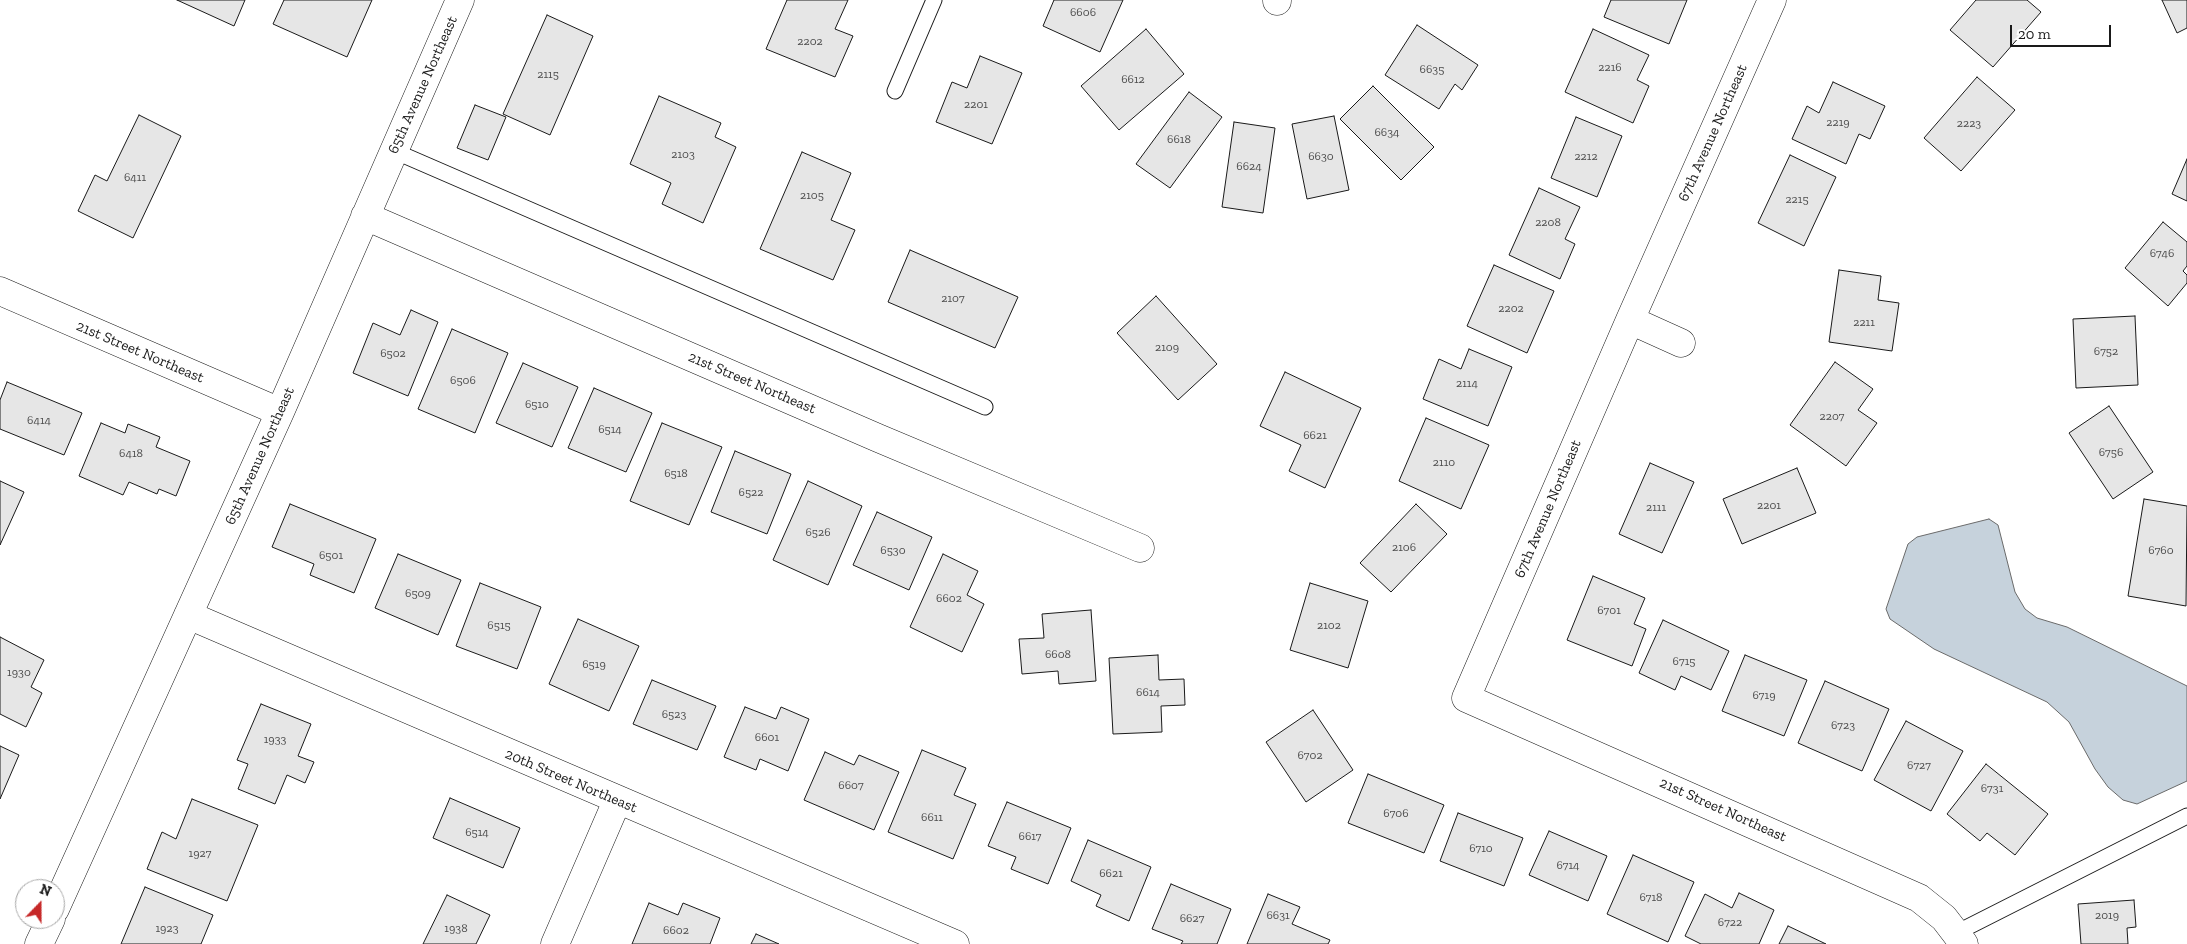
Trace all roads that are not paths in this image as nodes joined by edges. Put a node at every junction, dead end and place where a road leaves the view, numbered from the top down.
1 (460, 0) edge
2 (934, 0) edge
3 (1772, 0) edge
4 (895, 91) dead end
5 (394, 151) junction
6 (365, 216) junction
7 (0, 291) edge
8 (1630, 320) junction
9 (1681, 343) dead end
10 (985, 407) dead end
11 (280, 412) junction
12 (1140, 548) dead end
13 (188, 615) junction
14 (1466, 698) joint
15 (617, 801) junction
16 (2187, 816) edge
17 (65, 887) edge
18 (46, 929) edge
19 (1960, 939) edge
20 (39, 944) edge
21 (555, 944) edge
22 (955, 944) edge

1 - 5 street, 65th Avenue Northeast
2 - 4 lane
3 - 8 street, 67th Avenue Northeast
5 - 6 street, 65th Avenue Northeast
5 - 10 lane
6 - 11 street, 65th Avenue Northeast
6 - 12 street, 21st Street Northeast
7 - 11 street, 21st Street Northeast
8 - 9 street
8 - 14 street, 67th Avenue Northeast
11 - 13 street, 65th Avenue Northeast
13 - 15 street, 20th Street Northeast
13 - 17 street, 65th Avenue Northeast
14 - 19 street, 21st Street Northeast
15 - 21 street
15 - 22 street, 20th Street Northeast
16 - 19 lane
18 - 20 street

